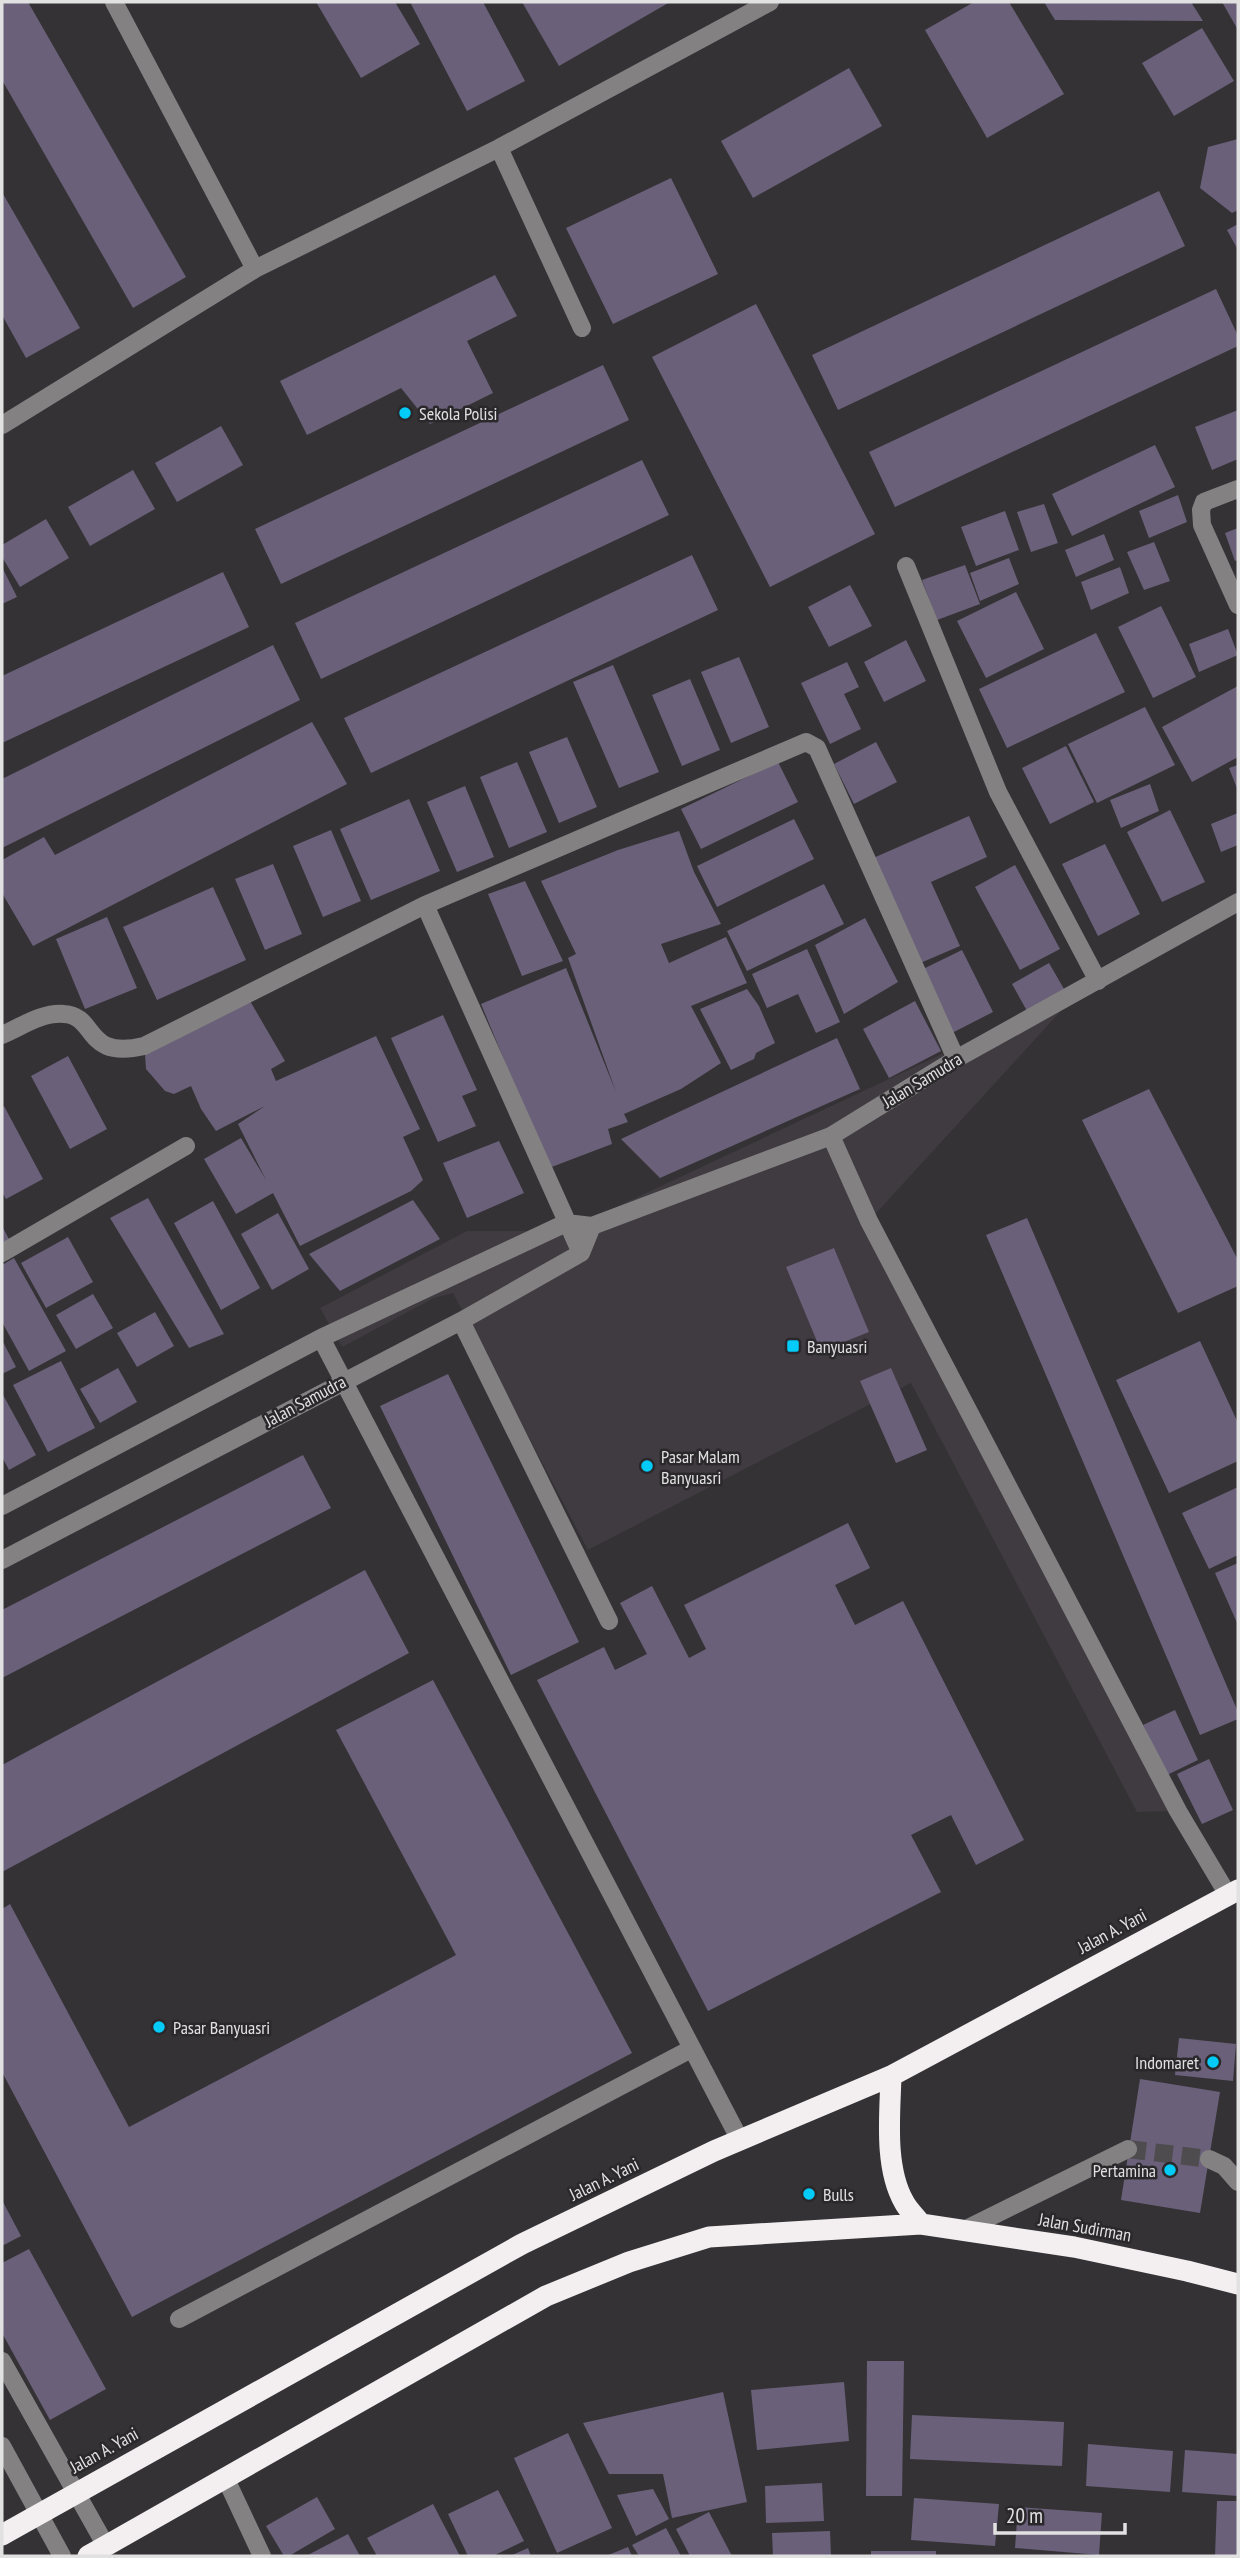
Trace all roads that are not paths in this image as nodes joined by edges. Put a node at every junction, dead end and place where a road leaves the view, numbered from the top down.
1 (114, 2) edge
2 (770, 2) edge
3 (499, 148) junction
4 (256, 269) junction
5 (582, 328) dead end
6 (2, 425) edge
7 (1238, 489) edge
8 (906, 566) dead end
9 (1238, 605) edge
10 (1238, 902) edge
11 (425, 905) junction
12 (1098, 981) junction
13 (2, 1035) edge
14 (956, 1059) junction
15 (831, 1136) junction
16 (186, 1146) dead end
17 (566, 1223) junction
18 (592, 1226) junction
19 (2, 1253) edge
20 (580, 1254) junction
21 (461, 1321) junction
22 (321, 1338) junction
23 (343, 1381) junction
24 (2, 1506) edge
25 (2, 1560) edge
26 (609, 1621) dead end
27 (1235, 1896) edge
28 (691, 2049) junction
29 (891, 2076) junction
30 (740, 2140) junction
31 (1128, 2149) tunnel mouth
32 (1209, 2159) tunnel mouth
33 (1238, 2182) edge
34 (921, 2224) junction
35 (964, 2230) junction
36 (1238, 2284) edge
37 (179, 2319) dead end
38 (2, 2361) edge
39 (2, 2446) edge
40 (225, 2477) junction
41 (77, 2491) junction
42 (39, 2513) junction
43 (2, 2535) edge
44 (97, 2551) edge
45 (62, 2556) edge
46 (262, 2556) edge

1 - 4 street
2 - 3 street
3 - 4 street
3 - 5 street
4 - 6 street
7 - 9 street
8 - 12 street
10 - 12 street, Jalan Samudra
11 - 13 street
11 - 14 street
11 - 17 street
12 - 14 street, Jalan Samudra
14 - 15 street, Jalan Samudra
15 - 18 street, Jalan Samudra
15 - 27 street
16 - 19 street
17 - 18 street, Jalan Samudra
17 - 20 street
17 - 22 street
18 - 20 street
20 - 21 street, Jalan Samudra
21 - 23 street, Jalan Samudra
21 - 26 street
22 - 23 street
22 - 24 street
23 - 25 street, Jalan Samudra
23 - 28 street
27 - 29 highway, Jalan A. Yani
28 - 30 street
28 - 37 street
29 - 30 highway, Jalan A. Yani
29 - 34 highway
30 - 41 highway, Jalan A. Yani
31 - 35 street
32 - 33 street
34 - 35 highway, Jalan Sudirman
34 - 40 highway
35 - 36 highway, Jalan Sudirman
38 - 41 street
39 - 42 street
40 - 44 highway
40 - 46 street
41 - 42 highway, Jalan A. Yani
41 - 44 street
42 - 43 highway, Jalan A. Yani
42 - 45 street

